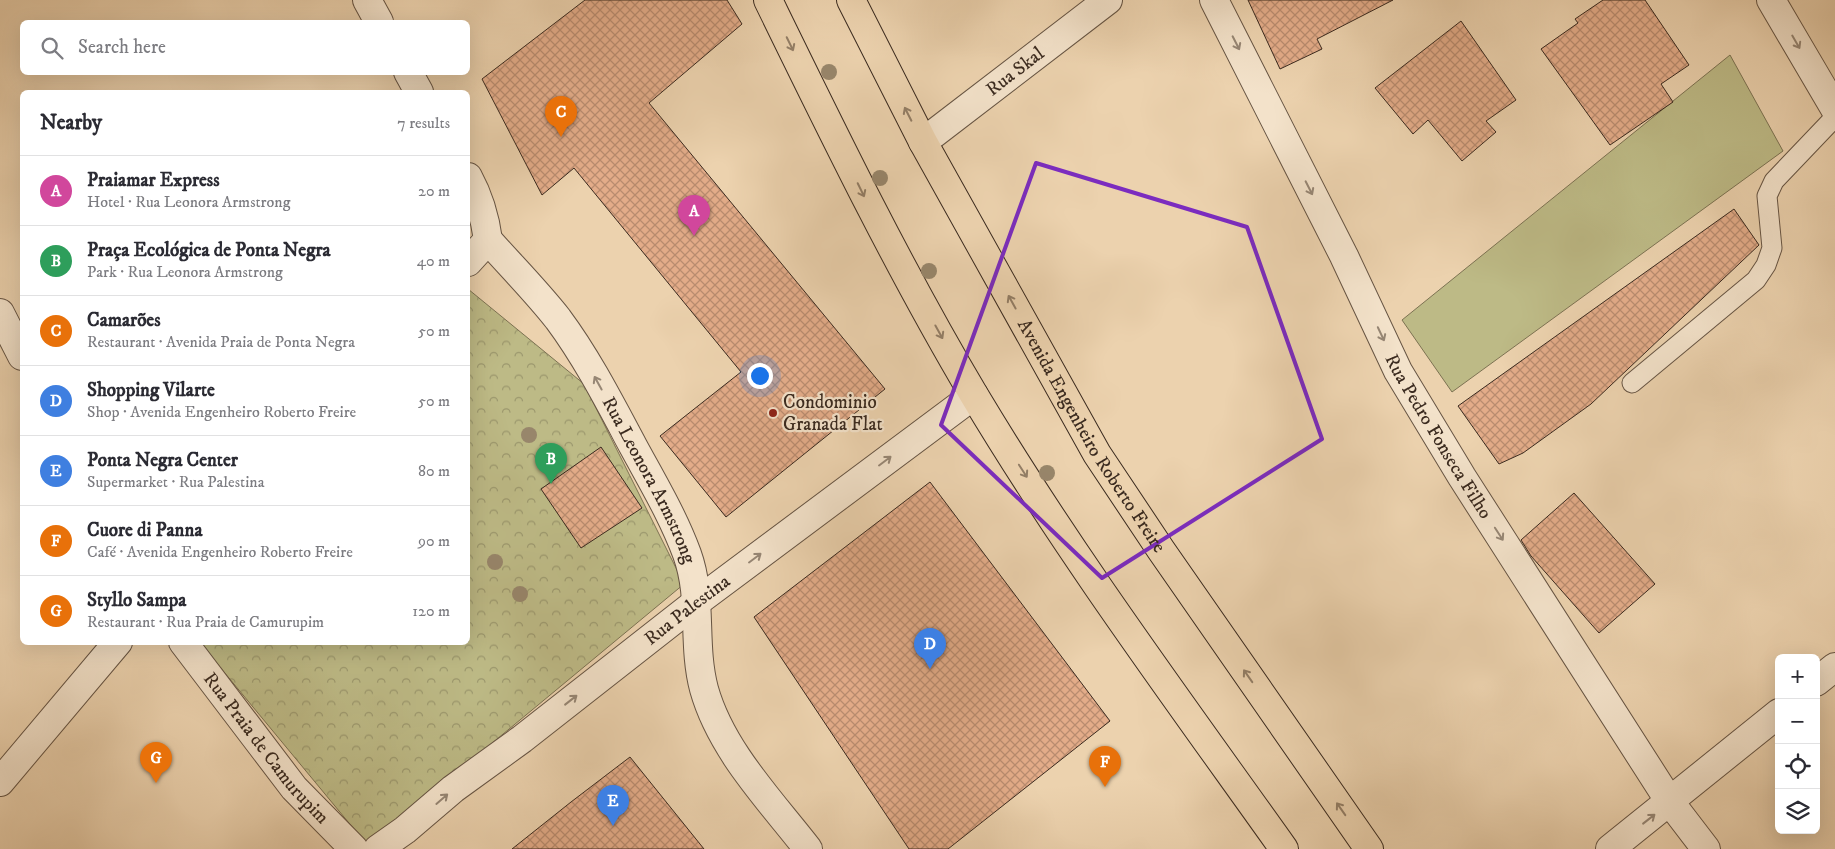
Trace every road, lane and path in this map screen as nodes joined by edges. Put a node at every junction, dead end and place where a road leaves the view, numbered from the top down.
1 (367, 0) edge
2 (768, 0) edge
3 (851, 0) edge
4 (1108, 0) edge
5 (1214, 0) edge
6 (1771, 0) edge
7 (378, 20) edge
8 (410, 75) edge
9 (418, 90) edge
10 (1835, 109) edge
11 (1835, 116) edge
12 (922, 142) junction
13 (470, 181) edge
14 (488, 240) junction
15 (470, 260) edge
16 (0, 313) edge
17 (20, 352) edge
18 (1632, 383) dead end
19 (974, 395) junction
20 (698, 601) junction
21 (115, 645) edge
22 (185, 645) edge
23 (1835, 667) edge
24 (1820, 679) edge
25 (1775, 716) edge
26 (0, 782) edge
27 (1670, 802) junction
28 (407, 840) edge
29 (354, 849) edge
30 (378, 849) edge
31 (808, 849) edge
32 (1284, 849) edge
33 (1369, 849) edge
34 (1610, 849) edge
35 (1706, 849) edge

1 - 7 street
2 -> 19 main road
12 -> 3 main road, Avenida Engenheiro Roberto Freire
4 - 12 street, Rua Skal
5 -> 27 street, Rua Pedro Fonseca Filho
6 -> 10 street
8 - 9 street
11 - 18 lane
33 -> 12 main road, Avenida Engenheiro Roberto Freire
13 - 14 street
14 - 15 street
20 -> 14 street, Rua Leonora Armstrong
16 - 17 street
20 -> 19 street, Rua Palestina
19 -> 32 main road
28 -> 20 street, Rua Palestina
20 - 31 street, Rua Leonora Armstrong
21 - 26 street
22 - 29 street, Rua Praia de Camurupim
23 - 24 street
25 - 27 street
34 -> 27 street
27 - 35 street, Rua Pedro Fonseca Filho
28 - 30 street, Rua Palestina

